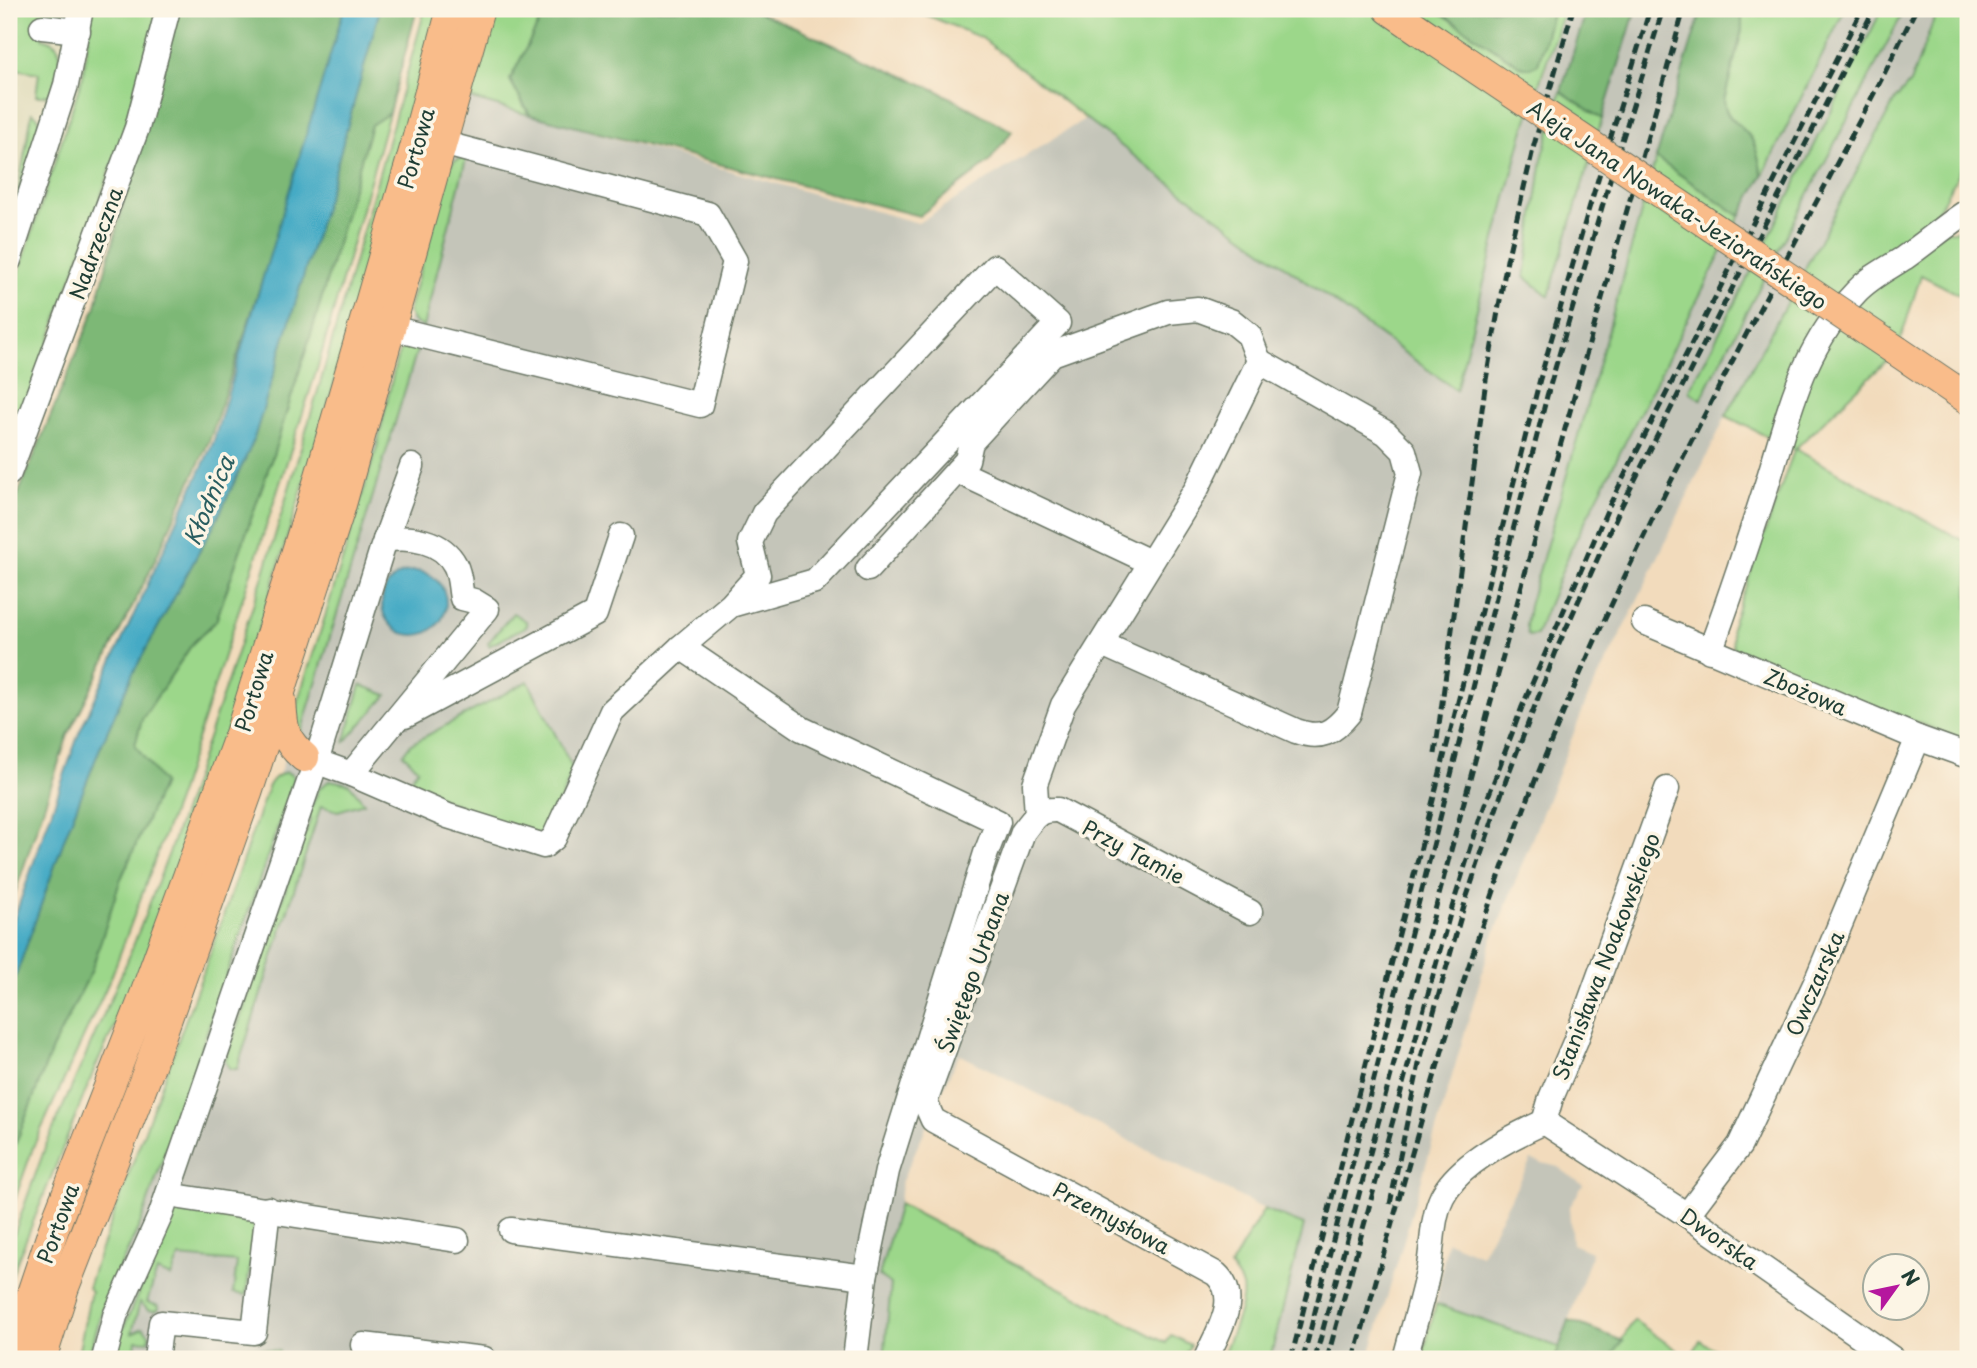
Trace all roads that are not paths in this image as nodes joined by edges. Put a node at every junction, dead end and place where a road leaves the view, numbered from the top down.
1 (167, 9) edge
2 (452, 9) edge
3 (479, 9) edge
4 (1389, 9) edge
5 (80, 20) edge
6 (42, 27) dead end
7 (442, 143) junction
8 (1968, 211) edge
9 (9, 260) edge
10 (391, 328) junction
11 (1259, 361) junction
12 (1968, 399) edge
13 (412, 466) dead end
14 (957, 471) junction
15 (9, 473) edge
16 (621, 536) dead end
17 (385, 540) junction
18 (1150, 562) junction
19 (868, 569) dead end
20 (730, 605) junction
21 (1644, 622) dead end
22 (1102, 644) junction
23 (681, 647) junction
24 (1710, 651) junction
25 (281, 690) junction
26 (396, 721) junction
27 (1918, 738) junction
28 (1968, 756) edge
29 (310, 760) junction
30 (351, 774) junction
31 (1667, 789) dead end
32 (247, 793) junction
33 (1030, 823) junction
34 (1250, 912) dead end
35 (928, 1112) joint
36 (1544, 1122) junction
37 (167, 1195) junction
38 (268, 1209) junction
39 (1687, 1215) junction
40 (56, 1222) junction
41 (91, 1222) junction
42 (511, 1230) dead end
43 (457, 1240) dead end
44 (866, 1277) junction
45 (9, 1310) edge
46 (363, 1345) dead end
47 (9, 1359) edge
48 (41, 1359) edge
49 (63, 1359) edge
50 (104, 1359) edge
51 (156, 1359) edge
52 (484, 1359) edge
53 (855, 1359) edge
54 (1206, 1359) edge
55 (1405, 1359) edge
56 (1893, 1359) edge

1 - 15 street, Nadrzeczna
2 - 40 main road, Portowa
3 - 7 main road, Portowa
4 - 12 main road, Aleja Jana Nowaka-Jeziorańskiego, bridge
5 - 6 street
5 - 9 street
7 - 10 main road, Portowa
7 - 10 street
8 - 24 street
10 - 25 main road, Portowa
11 - 14 street
11 - 18 street
11 - 22 street
13 - 17 street
14 - 18 street
14 - 19 street
16 - 26 street
17 - 26 street
17 - 29 street
18 - 22 street
20 - 20 street
20 - 23 street
21 - 24 street, Zbożowa
22 - 33 street
23 - 30 street
23 - 44 street
24 - 27 street, Zbożowa
25 - 29 main road
25 - 32 main road, Portowa
26 - 30 street
27 - 28 street, Zbożowa
27 - 39 street, Owczarska
29 - 30 street
29 - 32 main road
29 - 37 street
31 - 36 street, Stanisława Noakowskiego
32 - 41 main road, Portowa
33 - 34 street, Przy Tamie
33 - 35 street, Świętego Urbana
35 - 54 street, Przemysłowa
36 - 39 street, Dworska
36 - 55 street
37 - 38 street
37 - 50 street
38 - 43 street
38 - 51 street
39 - 56 street, Dworska
40 - 45 main road
40 - 47 main road, Portowa
41 - 48 main road, Portowa
41 - 49 main road
42 - 44 street
44 - 53 street
46 - 52 street

